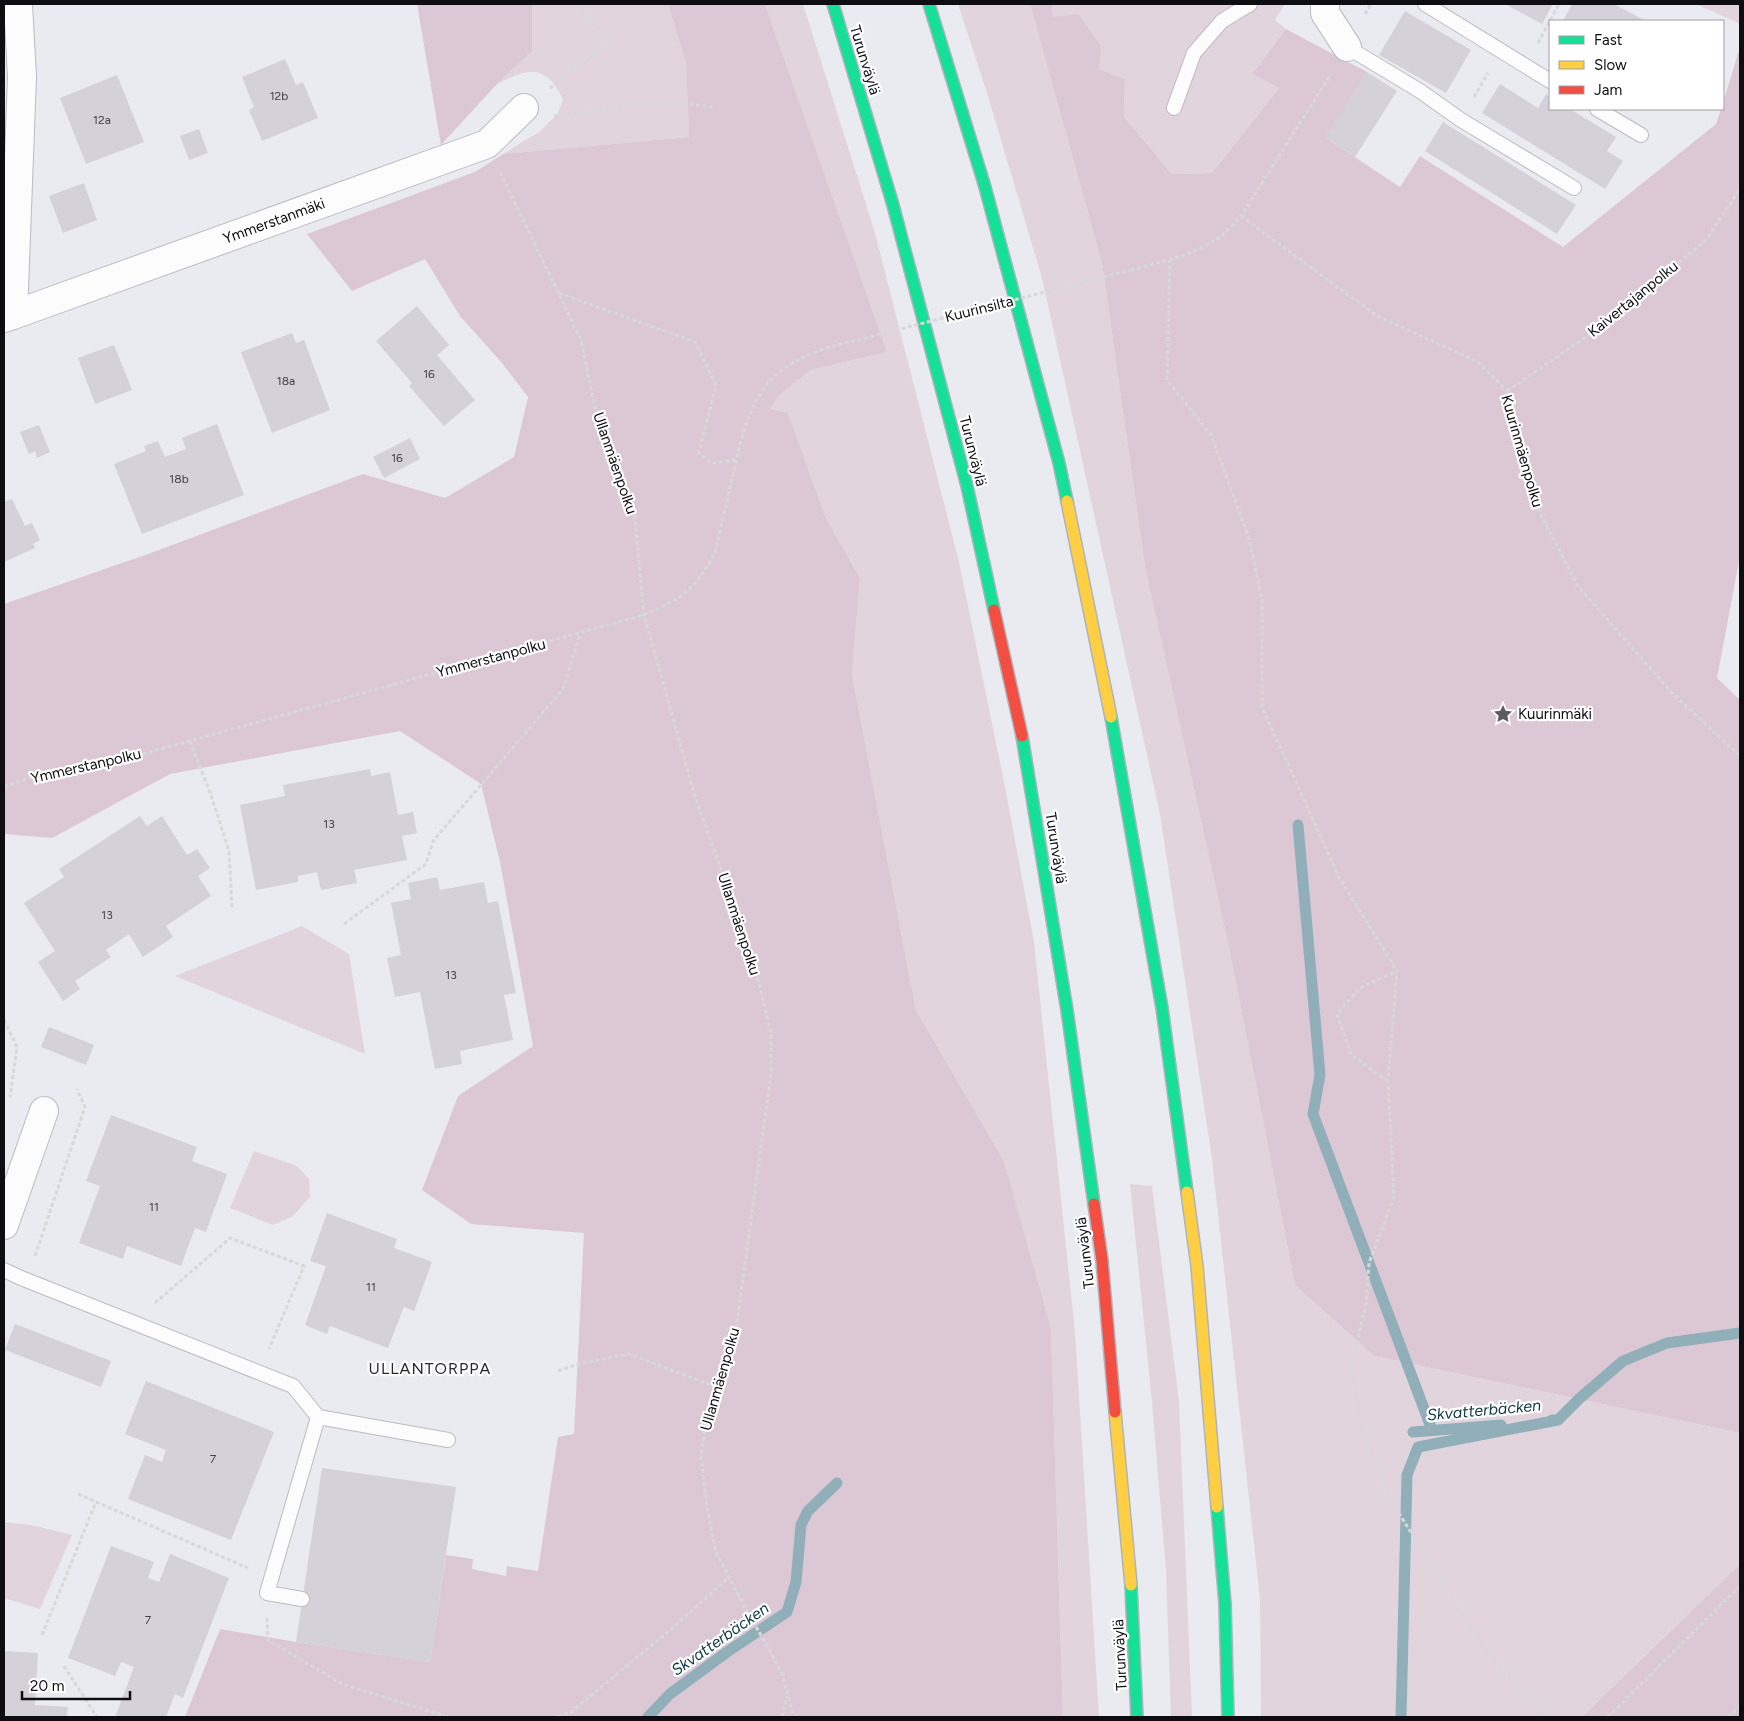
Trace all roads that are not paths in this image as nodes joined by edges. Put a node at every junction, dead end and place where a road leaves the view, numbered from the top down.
1 (18, 4) edge
2 (833, 4) edge
3 (929, 4) edge
4 (1250, 4) edge
5 (1325, 4) edge
6 (1425, 4) edge
7 (1347, 47) joint
8 (1549, 80) edge
9 (524, 108) road end
10 (1174, 108) dead end
11 (1599, 110) edge
12 (1641, 135) dead end
13 (1574, 188) dead end
14 (8, 316) edge
15 (44, 1111) dead end
16 (4, 1225) edge
17 (4, 1270) edge
18 (318, 1416) junction
19 (448, 1440) dead end
20 (302, 1599) dead end
21 (1137, 1717) edge
22 (1228, 1717) edge

1 - 14 street, Ymmerstanmäki
2 - 21 highway, Turunväylä
3 - 22 highway
4 - 10 lane
5 - 7 street
6 - 8 lane
7 - 13 lane
9 - 14 street, Ymmerstanmäki
11 - 12 lane
15 - 16 street
17 - 18 lane
18 - 19 lane
18 - 20 lane

